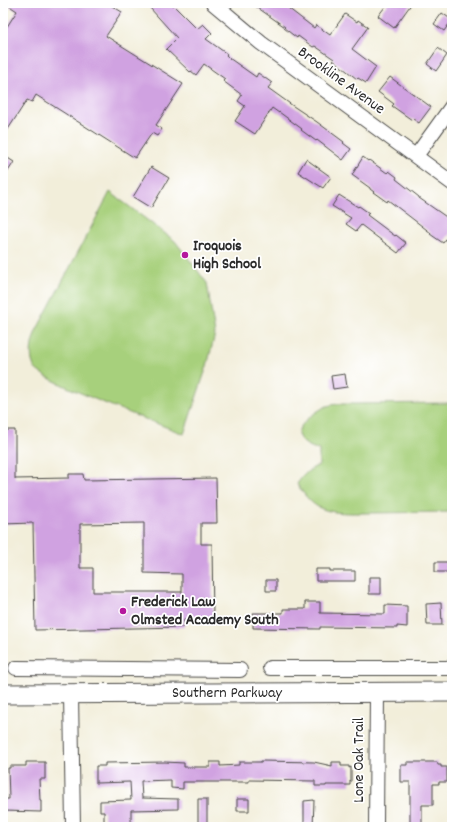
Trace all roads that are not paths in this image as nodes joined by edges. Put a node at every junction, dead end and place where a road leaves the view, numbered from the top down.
1 (213, 3) edge
2 (452, 106) edge
3 (416, 156) junction
4 (452, 183) edge
5 (16, 668) dead end
6 (270, 668) dead end
7 (452, 668) edge
8 (240, 670) dead end
9 (377, 692) junction
10 (452, 692) edge
11 (71, 693) junction
12 (3, 694) edge
13 (73, 827) edge
14 (376, 827) edge

1 - 3 street, Brookline Avenue
2 - 3 street
3 - 4 street, Brookline Avenue
5 - 8 street
6 - 7 street
9 - 10 main road, Southern Parkway
9 - 11 main road, Southern Parkway
9 - 14 street, Lone Oak Trail
11 - 12 main road, Southern Parkway
11 - 13 street

